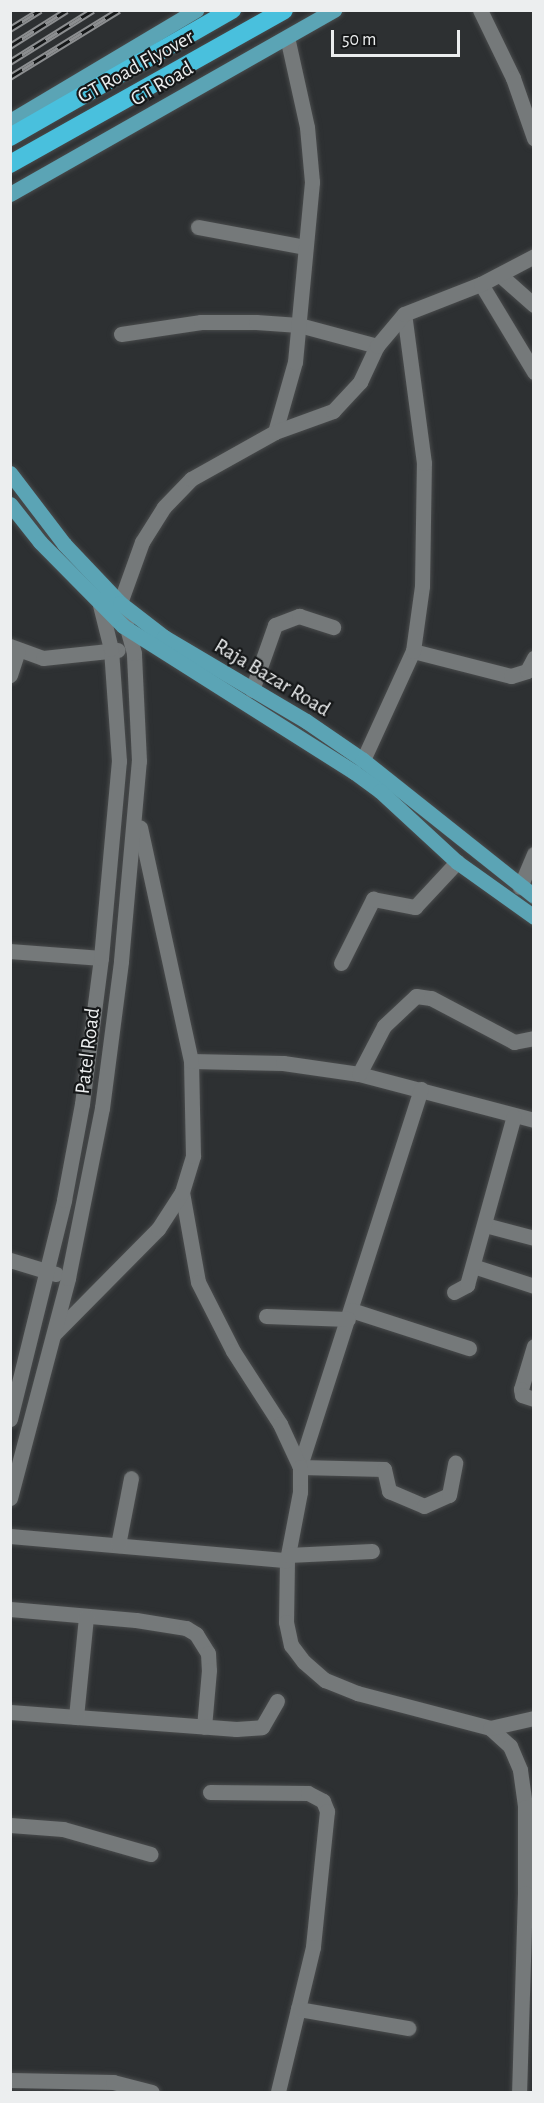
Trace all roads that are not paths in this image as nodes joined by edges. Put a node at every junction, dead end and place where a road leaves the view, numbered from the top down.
1 (196, 10) edge
2 (232, 10) edge
3 (284, 10) edge
4 (334, 10) edge
5 (480, 10) edge
6 (287, 37) junction
7 (10, 121) edge
8 (10, 137) edge
9 (534, 138) edge
10 (10, 164) edge
11 (10, 194) edge
12 (198, 227) dead end
13 (305, 247) junction
14 (534, 256) edge
15 (500, 275) junction
16 (481, 284) junction
17 (534, 305) edge
18 (404, 314) junction
19 (299, 325) junction
20 (121, 334) dead end
21 (377, 346) junction
22 (534, 372) edge
23 (275, 432) junction
24 (10, 473) edge
25 (10, 504) edge
26 (94, 578) junction
27 (120, 603) junction
28 (100, 604) junction
29 (123, 626) junction
30 (333, 627) dead end
31 (14, 649) edge
32 (111, 649) junction
33 (413, 651) junction
34 (134, 652) junction
35 (534, 658) edge
36 (10, 675) edge
37 (252, 690) junction
38 (363, 760) junction
39 (137, 813) junction
40 (534, 854) edge
41 (457, 862) junction
42 (527, 892) edge
43 (534, 917) edge
44 (10, 951) edge
45 (101, 958) junction
46 (341, 963) dead end
47 (534, 1038) edge
48 (191, 1061) junction
49 (359, 1074) junction
50 (421, 1089) junction
51 (514, 1116) junction
52 (534, 1120) edge
53 (182, 1192) junction
54 (485, 1225) junction
55 (534, 1238) edge
56 (10, 1260) edge
57 (473, 1266) junction
58 (47, 1271) junction
59 (68, 1278) junction
60 (534, 1286) edge
61 (454, 1292) dead end
62 (349, 1314) junction
63 (266, 1316) dead end
64 (53, 1335) junction
65 (534, 1346) edge
66 (469, 1348) dead end
67 (534, 1399) edge
68 (10, 1419) edge
69 (455, 1463) dead end
70 (300, 1467) junction
71 (131, 1478) dead end
72 (10, 1498) edge
73 (10, 1536) edge
74 (118, 1545) junction
75 (372, 1551) dead end
76 (287, 1558) junction
77 (10, 1609) edge
78 (86, 1616) junction
79 (277, 1701) dead end
80 (10, 1712) edge
81 (76, 1717) junction
82 (534, 1718) edge
83 (204, 1727) junction
84 (490, 1728) junction
85 (210, 1792) dead end
86 (10, 1825) edge
87 (150, 1854) dead end
88 (298, 2009) junction
89 (408, 2028) dead end
90 (10, 2080) edge
91 (105, 2087) edge
92 (152, 2092) edge
93 (278, 2092) edge
94 (519, 2092) edge

1 - 7 main road
2 - 8 highway, GT Road Flyover
3 - 10 highway, GT Road Flyover
4 - 6 main road, GT Road
5 - 9 street
6 - 11 main road, GT Road
6 - 13 street
12 - 13 street
13 - 19 street
14 - 15 street
15 - 16 street
15 - 17 street
16 - 18 street
16 - 22 street
18 - 21 street
18 - 33 street
19 - 20 street
19 - 21 street
19 - 23 street
21 - 23 street
23 - 27 street
24 - 26 main road, Raja Bazar Road
25 - 28 main road, Raja Bazar Road
26 - 27 main road, Raja Bazar Road
26 - 28 street, Patel Road
27 - 29 street, Patel Road
27 - 37 main road, Raja Bazar Road
28 - 29 main road, Raja Bazar Road
28 - 32 street, Patel Road
29 - 34 street, Patel Road
29 - 41 main road, Raja Bazar Road
30 - 37 street
31 - 32 street
31 - 36 street
32 - 34 street
32 - 45 street, Patel Road
33 - 35 street
33 - 38 street
34 - 39 street, Patel Road
37 - 38 main road, Raja Bazar Road
38 - 42 main road, Raja Bazar Road
39 - 48 street
39 - 59 street, Patel Road
40 - 42 street
41 - 43 main road, Raja Bazar Road
41 - 46 street
44 - 45 street
45 - 58 street, Patel Road
47 - 49 street
48 - 49 street
48 - 53 street
49 - 50 street
50 - 51 street
50 - 62 street
51 - 52 street
51 - 54 street
53 - 64 street
53 - 70 street
54 - 55 street
54 - 57 street
56 - 58 street
57 - 60 street
57 - 61 street
58 - 59 street
58 - 68 street, Patel Road
59 - 64 street, Patel Road
62 - 63 street
62 - 66 street
62 - 70 street
64 - 72 street, Patel Road
65 - 67 street
69 - 70 street
70 - 76 street
71 - 74 street
73 - 74 street
74 - 76 street
75 - 76 street
76 - 84 street
77 - 78 street
78 - 81 street
78 - 83 street
79 - 83 street
80 - 81 street
81 - 83 street
82 - 84 street
84 - 94 street
85 - 88 street
86 - 87 street
88 - 89 street
88 - 93 street
90 - 91 street
91 - 92 street

